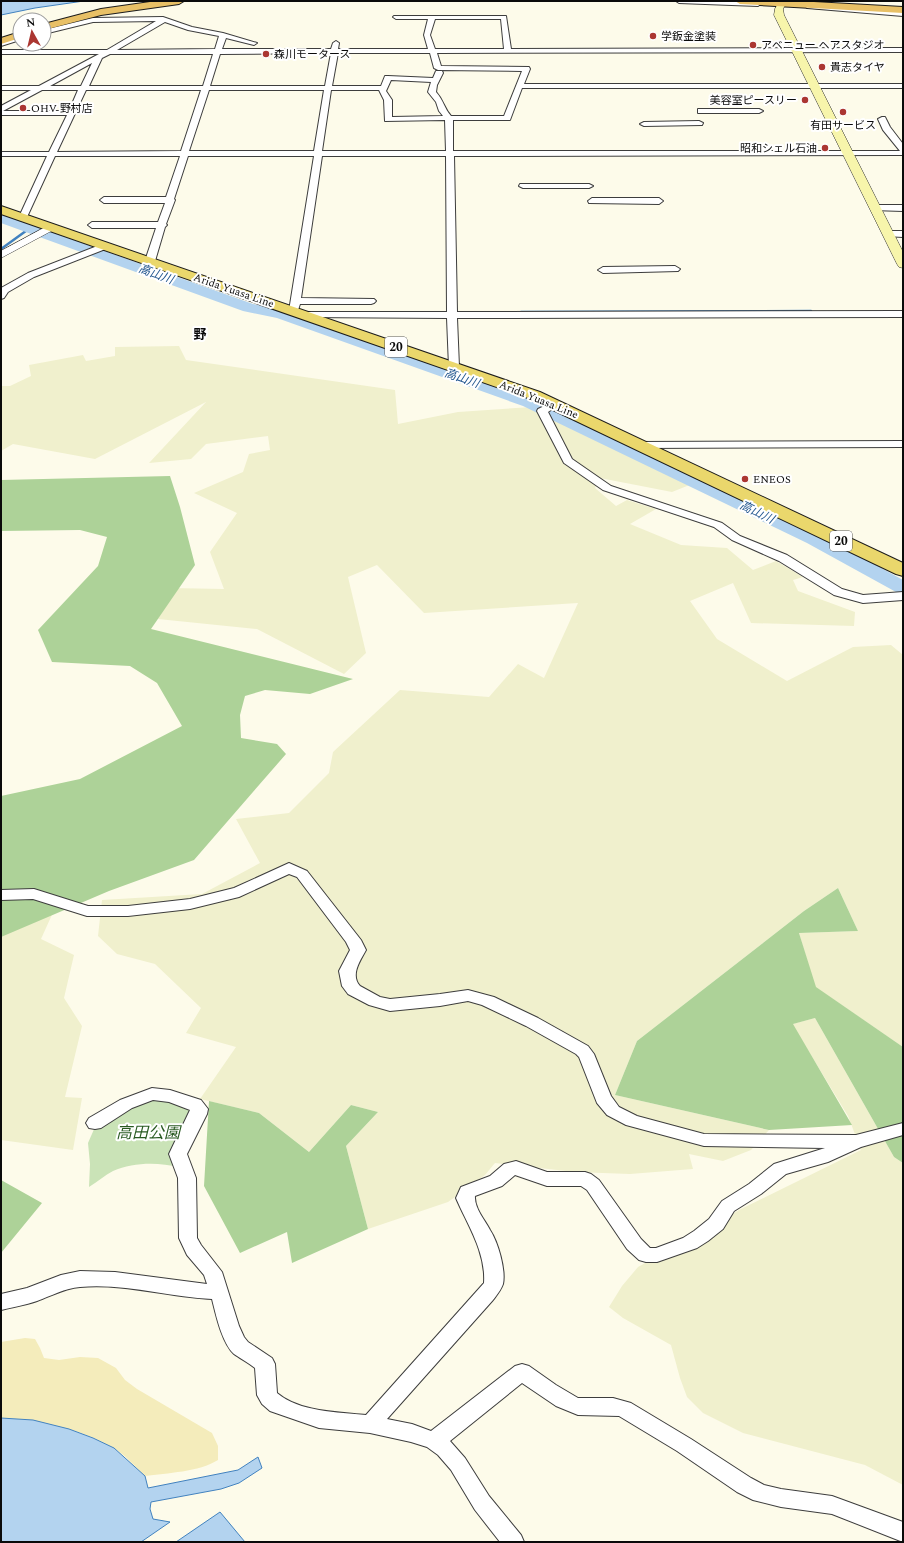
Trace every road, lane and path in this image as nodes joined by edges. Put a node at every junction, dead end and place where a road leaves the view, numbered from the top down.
1 (179, 1) edge
2 (679, 1) edge
3 (740, 1) edge
4 (782, 3) edge
5 (903, 10) edge
6 (903, 14) edge
7 (396, 17) dead end
8 (432, 17) junction
9 (163, 20) junction
10 (52, 24) edge
11 (52, 30) edge
12 (223, 35) junction
13 (12, 39) edge
14 (462, 42) dead end
15 (123, 43) junction
16 (138, 43) dead end
17 (216, 43) junction
18 (1, 44) edge
19 (336, 45) junction
20 (797, 50) junction
21 (903, 50) edge
22 (217, 51) junction
23 (432, 51) junction
24 (463, 51) junction
25 (508, 51) junction
26 (1, 52) edge
27 (108, 52) junction
28 (99, 57) junction
29 (438, 68) junction
30 (435, 80) junction
31 (519, 86) junction
32 (903, 86) edge
33 (328, 87) junction
34 (815, 87) junction
35 (1, 88) edge
36 (41, 88) junction
37 (84, 88) junction
38 (206, 88) junction
39 (384, 88) junction
40 (645, 93) dead end
41 (694, 93) dead end
42 (1, 109) edge
43 (701, 111) dead end
44 (759, 111) dead end
45 (1, 113) edge
46 (72, 113) junction
47 (882, 119) dead end
48 (449, 122) junction
49 (699, 123) dead end
50 (644, 124) dead end
51 (387, 125) dead end
52 (448, 148) junction
53 (903, 149) edge
54 (848, 153) junction
55 (903, 153) edge
56 (1, 154) edge
57 (53, 154) junction
58 (185, 154) junction
59 (317, 154) junction
60 (522, 186) dead end
61 (589, 186) dead end
62 (104, 200) dead end
63 (171, 200) junction
64 (659, 201) dead end
65 (592, 202) dead end
66 (875, 208) junction
67 (903, 208) edge
68 (1, 210) edge
69 (23, 217) junction
70 (92, 225) dead end
71 (163, 225) junction
72 (48, 228) junction
73 (888, 234) junction
74 (903, 234) edge
75 (105, 246) junction
76 (1, 255) edge
77 (150, 262) junction
78 (903, 264) edge
79 (675, 269) dead end
80 (603, 270) dead end
81 (1, 296) edge
82 (371, 301) dead end
83 (298, 309) junction
84 (903, 314) edge
85 (452, 315) junction
86 (454, 367) junction
87 (555, 404) junction
88 (903, 444) edge
89 (639, 445) junction
90 (903, 570) edge
91 (901, 598) edge
92 (1, 895) edge
93 (95, 1123) dead end
94 (903, 1129) edge
95 (856, 1142) junction
96 (218, 1292) junction
97 (1, 1302) edge
98 (370, 1424) junction
99 (434, 1441) junction
100 (903, 1532) edge
101 (513, 1542) edge

1 - 10 highway
2 - 4 street
3 - 4 highway
4 - 5 highway
4 - 6 street
4 - 20 main road
7 - 8 street
8 - 23 street
8 - 25 street
9 - 11 street
9 - 12 street
9 - 15 street
12 - 17 street
12 - 17 street
13 - 18 street
14 - 24 street
15 - 16 street
15 - 27 street
17 - 22 street
19 - 22 street
19 - 23 street
19 - 33 street
20 - 21 street
20 - 25 street
20 - 34 main road
22 - 27 street
22 - 38 street
23 - 24 street
23 - 29 street
24 - 25 street
26 - 27 street
27 - 28 street
28 - 36 street
28 - 37 street
29 - 30 street
29 - 31 street
30 - 39 street
30 - 48 street
31 - 34 street
31 - 48 street
32 - 34 street
33 - 38 street
33 - 39 street
33 - 59 street
34 - 54 main road
35 - 36 street
36 - 37 street
36 - 42 street
37 - 38 street
37 - 46 street
38 - 58 street
39 - 48 street
40 - 41 street
43 - 44 street
45 - 46 street
46 - 57 street
47 - 53 street
48 - 51 street
48 - 52 street
49 - 50 street
52 - 54 street
52 - 59 street
52 - 85 street
54 - 55 street
54 - 66 main road
56 - 57 street
57 - 58 street
57 - 69 street
58 - 59 street
58 - 63 street
59 - 83 street
60 - 61 street
62 - 63 street
63 - 71 street
64 - 65 street
66 - 67 street
66 - 73 main road
68 - 69 main road, Arida Yuasa Line / 20
69 - 72 main road, Arida Yuasa Line / 20
70 - 71 street
71 - 77 street
72 - 75 main road, Arida Yuasa Line / 20
72 - 76 street
73 - 74 street
73 - 78 main road
75 - 77 main road, Arida Yuasa Line / 20
75 - 81 street
77 - 83 main road, Arida Yuasa Line / 20
79 - 80 street
82 - 83 street
83 - 85 street
83 - 86 main road, Arida Yuasa Line / 20
84 - 85 street
85 - 86 street
86 - 87 main road, Arida Yuasa Line / 20
87 - 89 main road, Arida Yuasa Line / 20
87 - 91 street
88 - 89 street
89 - 90 main road, Arida Yuasa Line / 20
92 - 95 street
93 - 96 street
94 - 95 street
95 - 98 street
96 - 97 street
96 - 98 street
98 - 99 street
99 - 100 street
99 - 101 street

